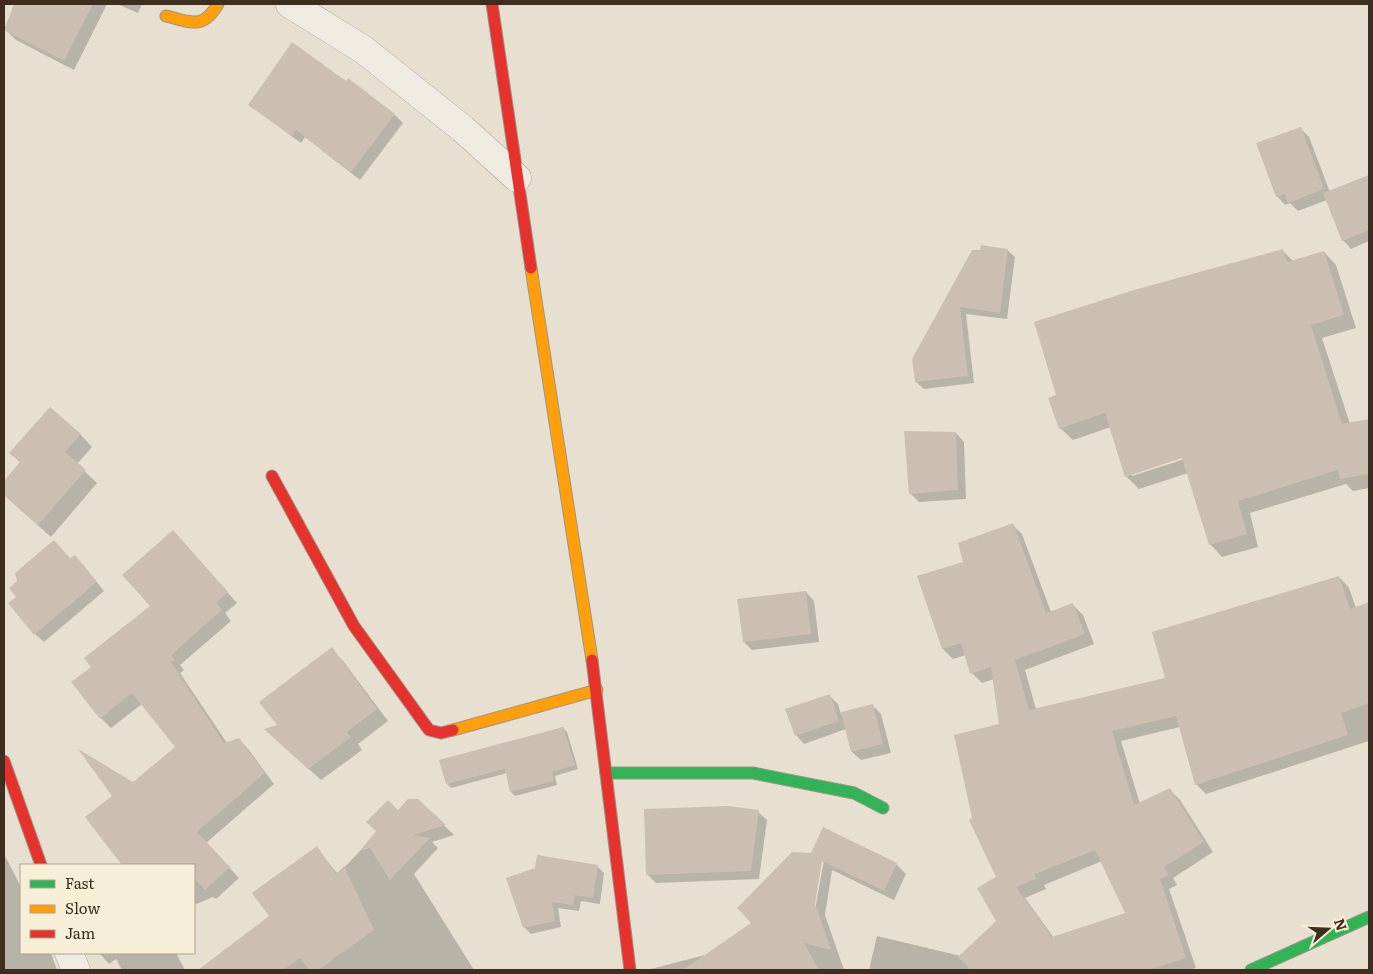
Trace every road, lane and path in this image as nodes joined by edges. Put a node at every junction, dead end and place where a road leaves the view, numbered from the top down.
1 (218, 4) edge
2 (290, 4) edge
3 (492, 4) edge
4 (166, 16) dead end
5 (517, 178) junction
6 (272, 476) dead end
7 (597, 690) junction
8 (4, 761) edge
9 (606, 773) junction
10 (883, 808) dead end
11 (41, 864) edge
12 (1369, 917) edge
13 (69, 954) edge
14 (76, 970) edge
15 (630, 970) edge
16 (1251, 970) edge

1 - 4 street
2 - 5 street
3 - 5 street
5 - 7 street
6 - 7 street
7 - 9 street
8 - 11 street
9 - 10 street
9 - 15 street
12 - 16 street
13 - 14 street

